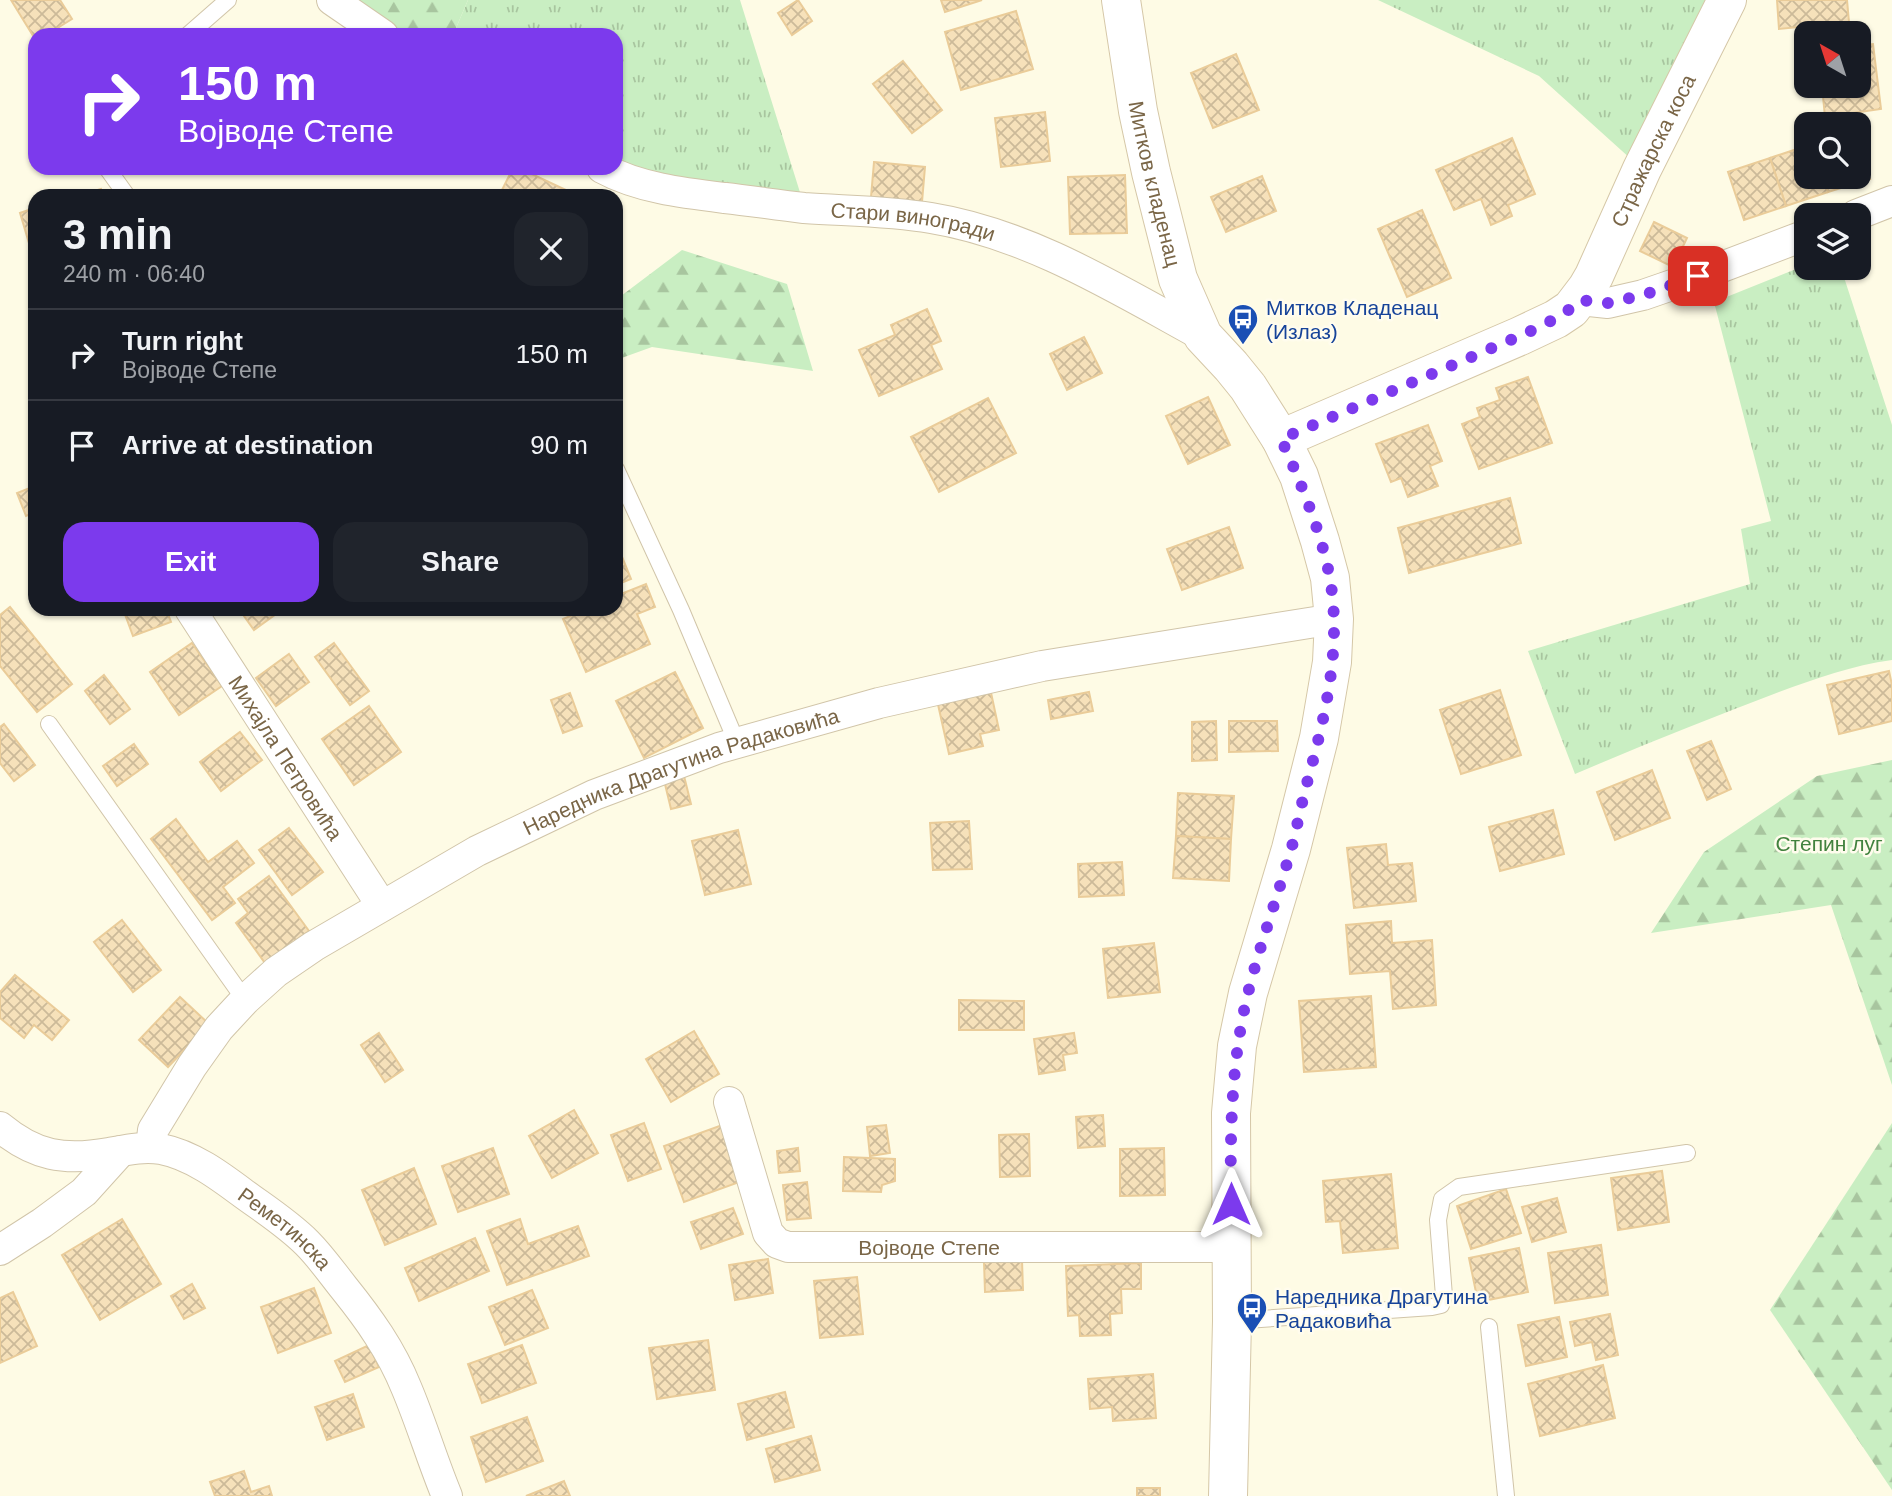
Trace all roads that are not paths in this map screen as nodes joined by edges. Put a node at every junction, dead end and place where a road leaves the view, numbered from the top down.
1 (228, 0) edge
2 (332, 0) edge
3 (1121, 0) edge
4 (1727, 0) edge
5 (196, 28) edge
6 (373, 28) edge
7 (614, 175) edge
8 (1892, 201) edge
9 (1871, 209) edge
10 (1794, 240) edge
11 (1580, 300) junction
12 (1212, 345) junction
13 (1281, 439) junction
14 (623, 485) edge
15 (195, 616) edge
16 (1334, 619) junction
17 (49, 724) dead end
18 (737, 743) junction
19 (382, 906) junction
20 (245, 1000) junction
21 (729, 1102) dead end
22 (0, 1127) edge
23 (151, 1148) junction
24 (121, 1150) junction
25 (1687, 1153) dead end
26 (1231, 1247) junction
27 (0, 1250) edge
28 (1232, 1321) junction
29 (1489, 1327) dead end
30 (447, 1496) edge
31 (1228, 1496) edge
32 (1506, 1496) edge

1 - 5 lane
2 - 6 street
3 - 12 street, Митков кладенац
4 - 11 street, Стражарска коса
7 - 12 street, Стари виногради
8 - 9 street
10 - 11 street
11 - 13 street
12 - 13 street, Стари виногради
13 - 16 street
14 - 18 lane
15 - 19 street, Михајла Петровића
16 - 18 street, Наредника Драгутина Радаковића
16 - 26 street
17 - 20 lane
18 - 19 street, Наредника Драгутина Радаковића
19 - 20 street, Наредника Драгутина Радаковића
20 - 23 street, Наредника Драгутина Радаковића
21 - 26 street, Војводе Степе
22 - 24 street, Реметинска
23 - 24 street, Реметинска
23 - 30 street, Реметинска
24 - 27 street
25 - 28 lane
26 - 28 street
28 - 31 street
29 - 32 lane

